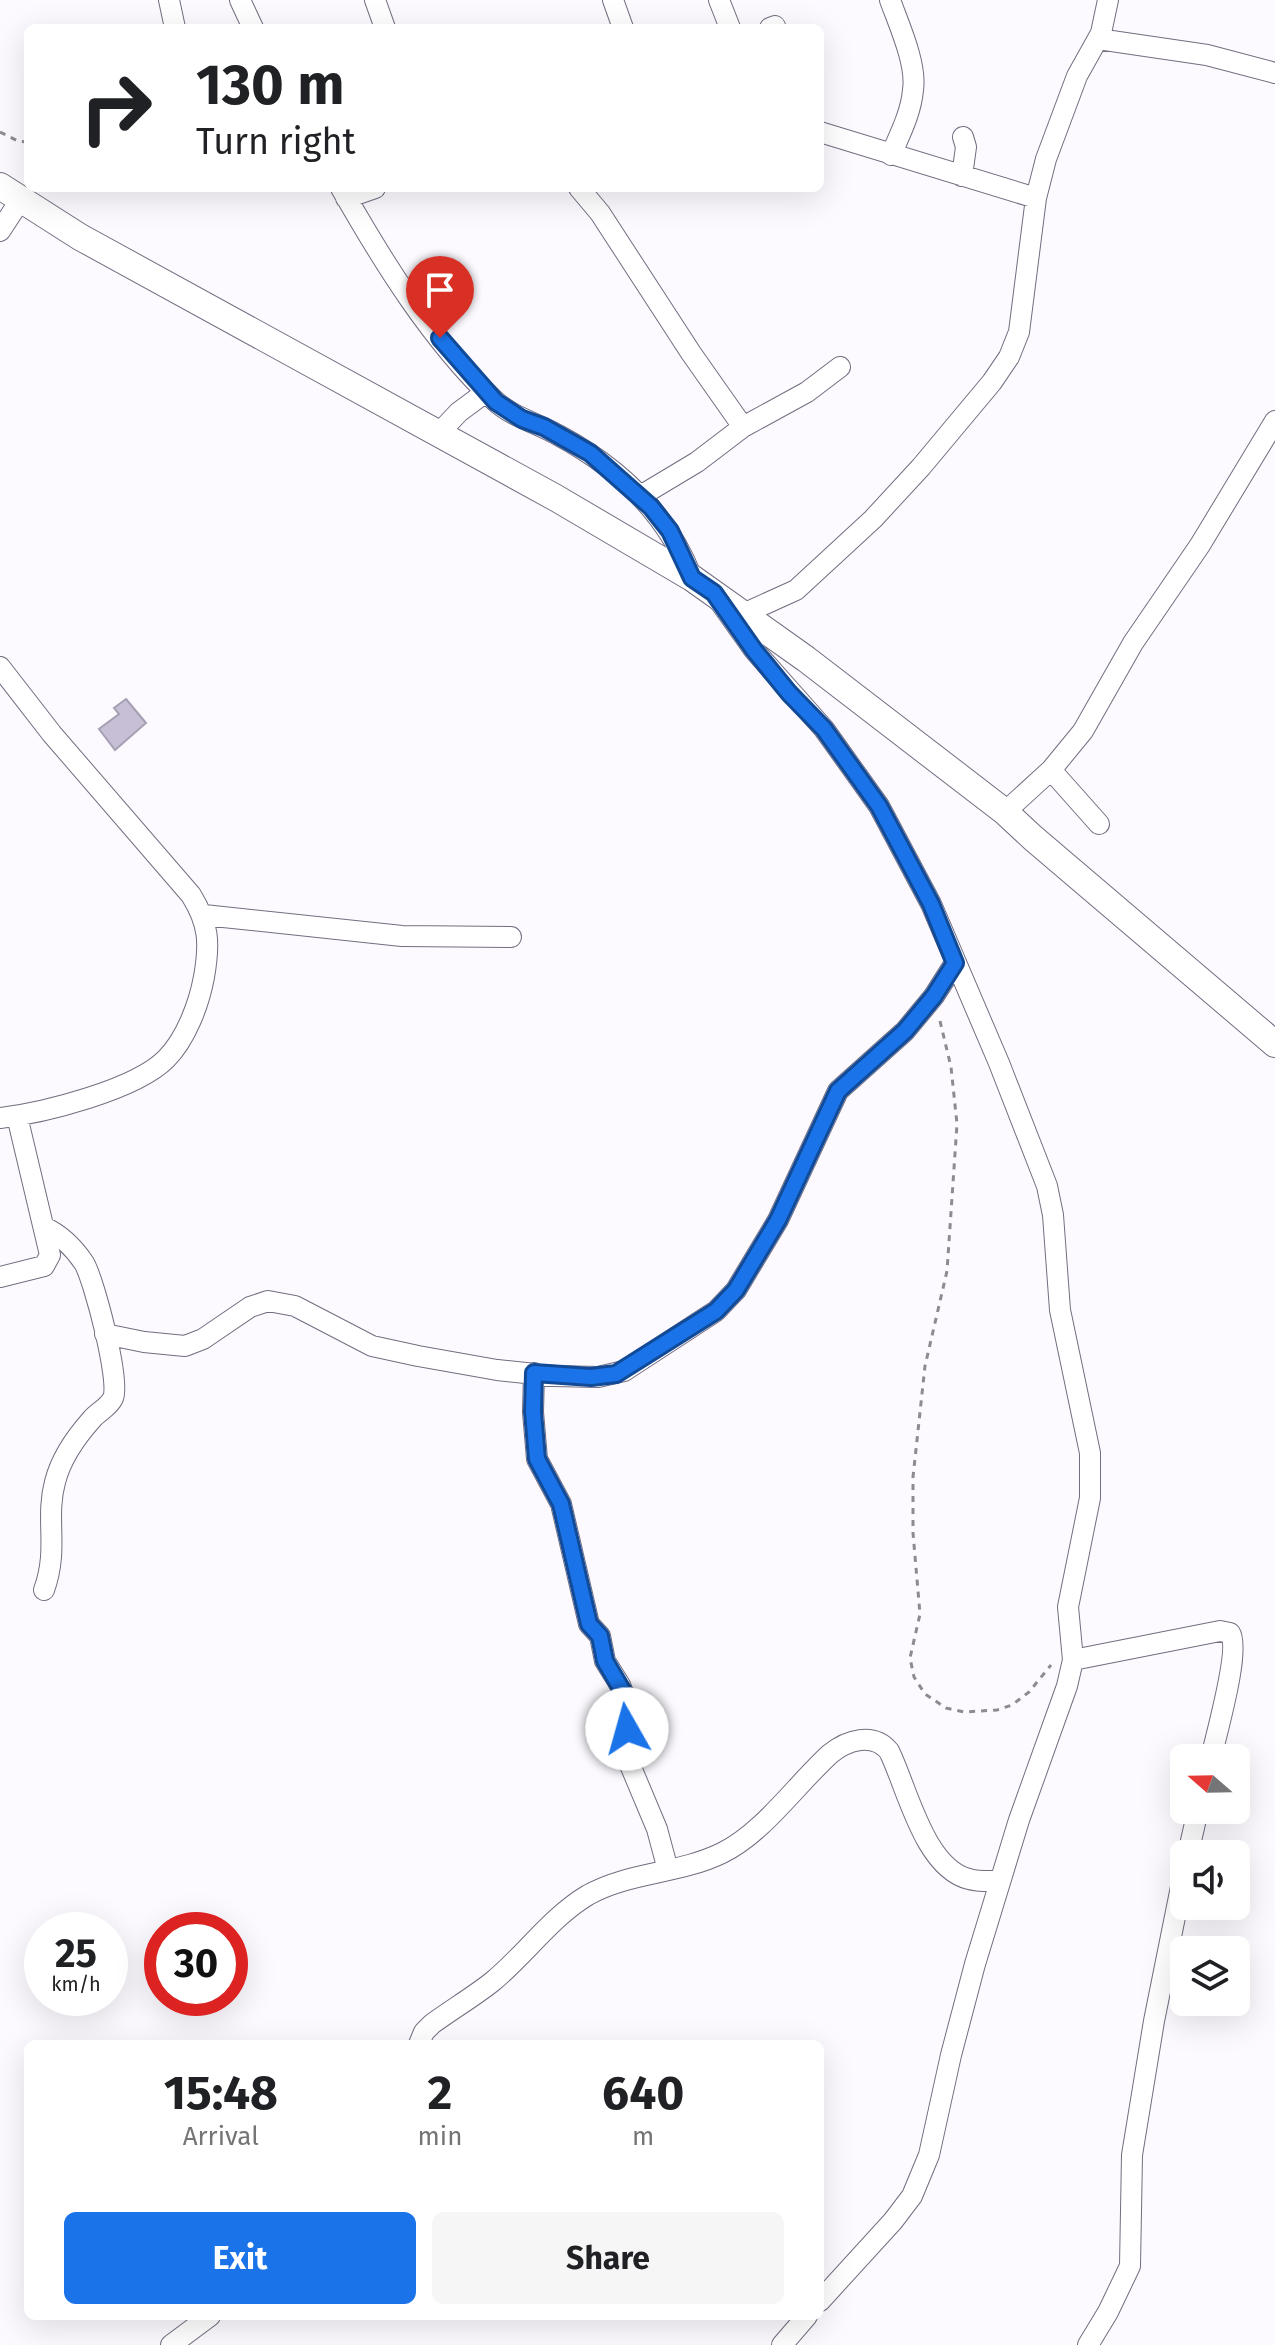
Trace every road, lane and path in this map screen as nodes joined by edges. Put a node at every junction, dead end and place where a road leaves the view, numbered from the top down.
1 (169, 0) edge
2 (240, 0) edge
3 (375, 0) edge
4 (613, 0) edge
5 (719, 0) edge
6 (890, 0) edge
7 (1108, 0) edge
8 (174, 24) edge
9 (251, 24) edge
10 (384, 24) edge
11 (622, 24) edge
12 (728, 24) edge
13 (1098, 39) junction
14 (1275, 73) edge
15 (0, 132) edge
16 (824, 133) edge
17 (963, 137) dead end
18 (24, 142) edge
19 (891, 155) junction
20 (962, 176) junction
21 (11, 192) edge
22 (582, 192) edge
23 (344, 193) edge
24 (1036, 198) junction
25 (0, 230) edge
26 (840, 367) dead end
27 (486, 392) junction
28 (1275, 421) edge
29 (743, 427) junction
30 (439, 433) junction
31 (642, 495) junction
32 (692, 578) junction
33 (714, 593) junction
34 (743, 614) junction
35 (0, 667) edge
36 (1051, 770) junction
37 (1005, 812) junction
38 (1099, 824) dead end
39 (204, 915) junction
40 (511, 937) dead end
41 (955, 963) junction
42 (934, 996) junction
43 (1275, 1044) edge
44 (8, 1117) edge
45 (44, 1227) junction
46 (0, 1277) edge
47 (105, 1334) junction
48 (534, 1373) junction
49 (44, 1590) dead end
50 (1073, 1660) junction
51 (1214, 1744) edge
52 (668, 1870) junction
53 (1000, 1881) junction
54 (1174, 1920) edge
55 (421, 2040) edge
56 (824, 2297) edge
57 (205, 2320) edge
58 (804, 2320) edge
59 (171, 2345) edge
60 (782, 2345) edge
61 (1088, 2345) edge

1 - 8 street
2 - 9 street
3 - 10 street
4 - 11 street
5 - 12 street
6 - 19 street
7 - 13 street
13 - 14 street
13 - 24 street
15 - 18 path
16 - 19 street
17 - 20 street
19 - 20 street
20 - 24 street
21 - 25 street
21 - 30 street
22 - 29 street
23 - 27 street
24 - 34 street
26 - 29 street
27 - 30 street
27 - 31 street
28 - 36 street
29 - 31 street
30 - 32 street
31 - 32 street
32 - 33 street
33 - 34 street
33 - 41 street
34 - 37 street
35 - 39 street
36 - 37 street
36 - 38 street
37 - 43 street
39 - 40 street
39 - 44 street
41 - 42 street
41 - 50 street
42 - 48 street
42 - 50 path
44 - 45 street
45 - 46 street
45 - 47 street
47 - 48 street
47 - 49 street
48 - 52 street
50 - 51 street
50 - 53 street
52 - 53 street
52 - 55 street
53 - 56 street
54 - 61 street
57 - 59 street
58 - 60 street

